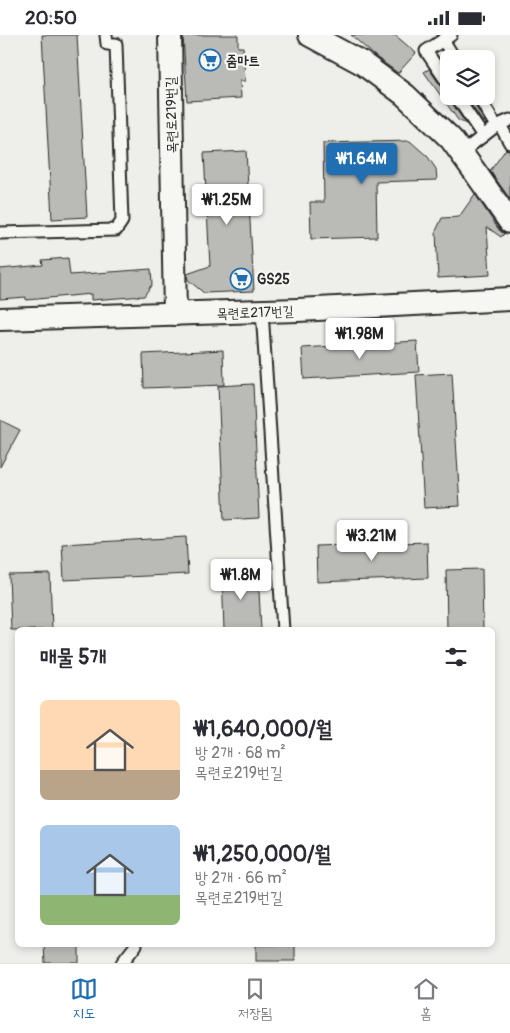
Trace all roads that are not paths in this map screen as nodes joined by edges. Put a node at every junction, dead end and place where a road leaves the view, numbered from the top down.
1 (106, 35) edge
2 (170, 35) edge
3 (310, 35) edge
4 (447, 38) edge
5 (452, 50) edge
6 (440, 72) edge
7 (462, 105) edge
8 (486, 105) edge
9 (502, 124) edge
10 (482, 136) junction
11 (510, 143) edge
12 (461, 153) junction
13 (510, 222) edge
14 (0, 233) edge
15 (510, 299) edge
16 (262, 311) junction
17 (175, 314) junction
18 (0, 319) edge
19 (283, 627) edge
20 (134, 947) edge
21 (122, 963) edge

1 - 14 lane
2 - 17 street, 목련로219번길
3 - 12 street
4 - 5 lane
4 - 6 lane
7 - 10 lane
8 - 9 lane
9 - 10 lane
9 - 11 lane
10 - 12 lane
12 - 13 street
15 - 16 street, 목련로217번길
16 - 17 street, 목련로217번길
16 - 19 lane
17 - 18 street, 목련로217번길
20 - 21 lane

